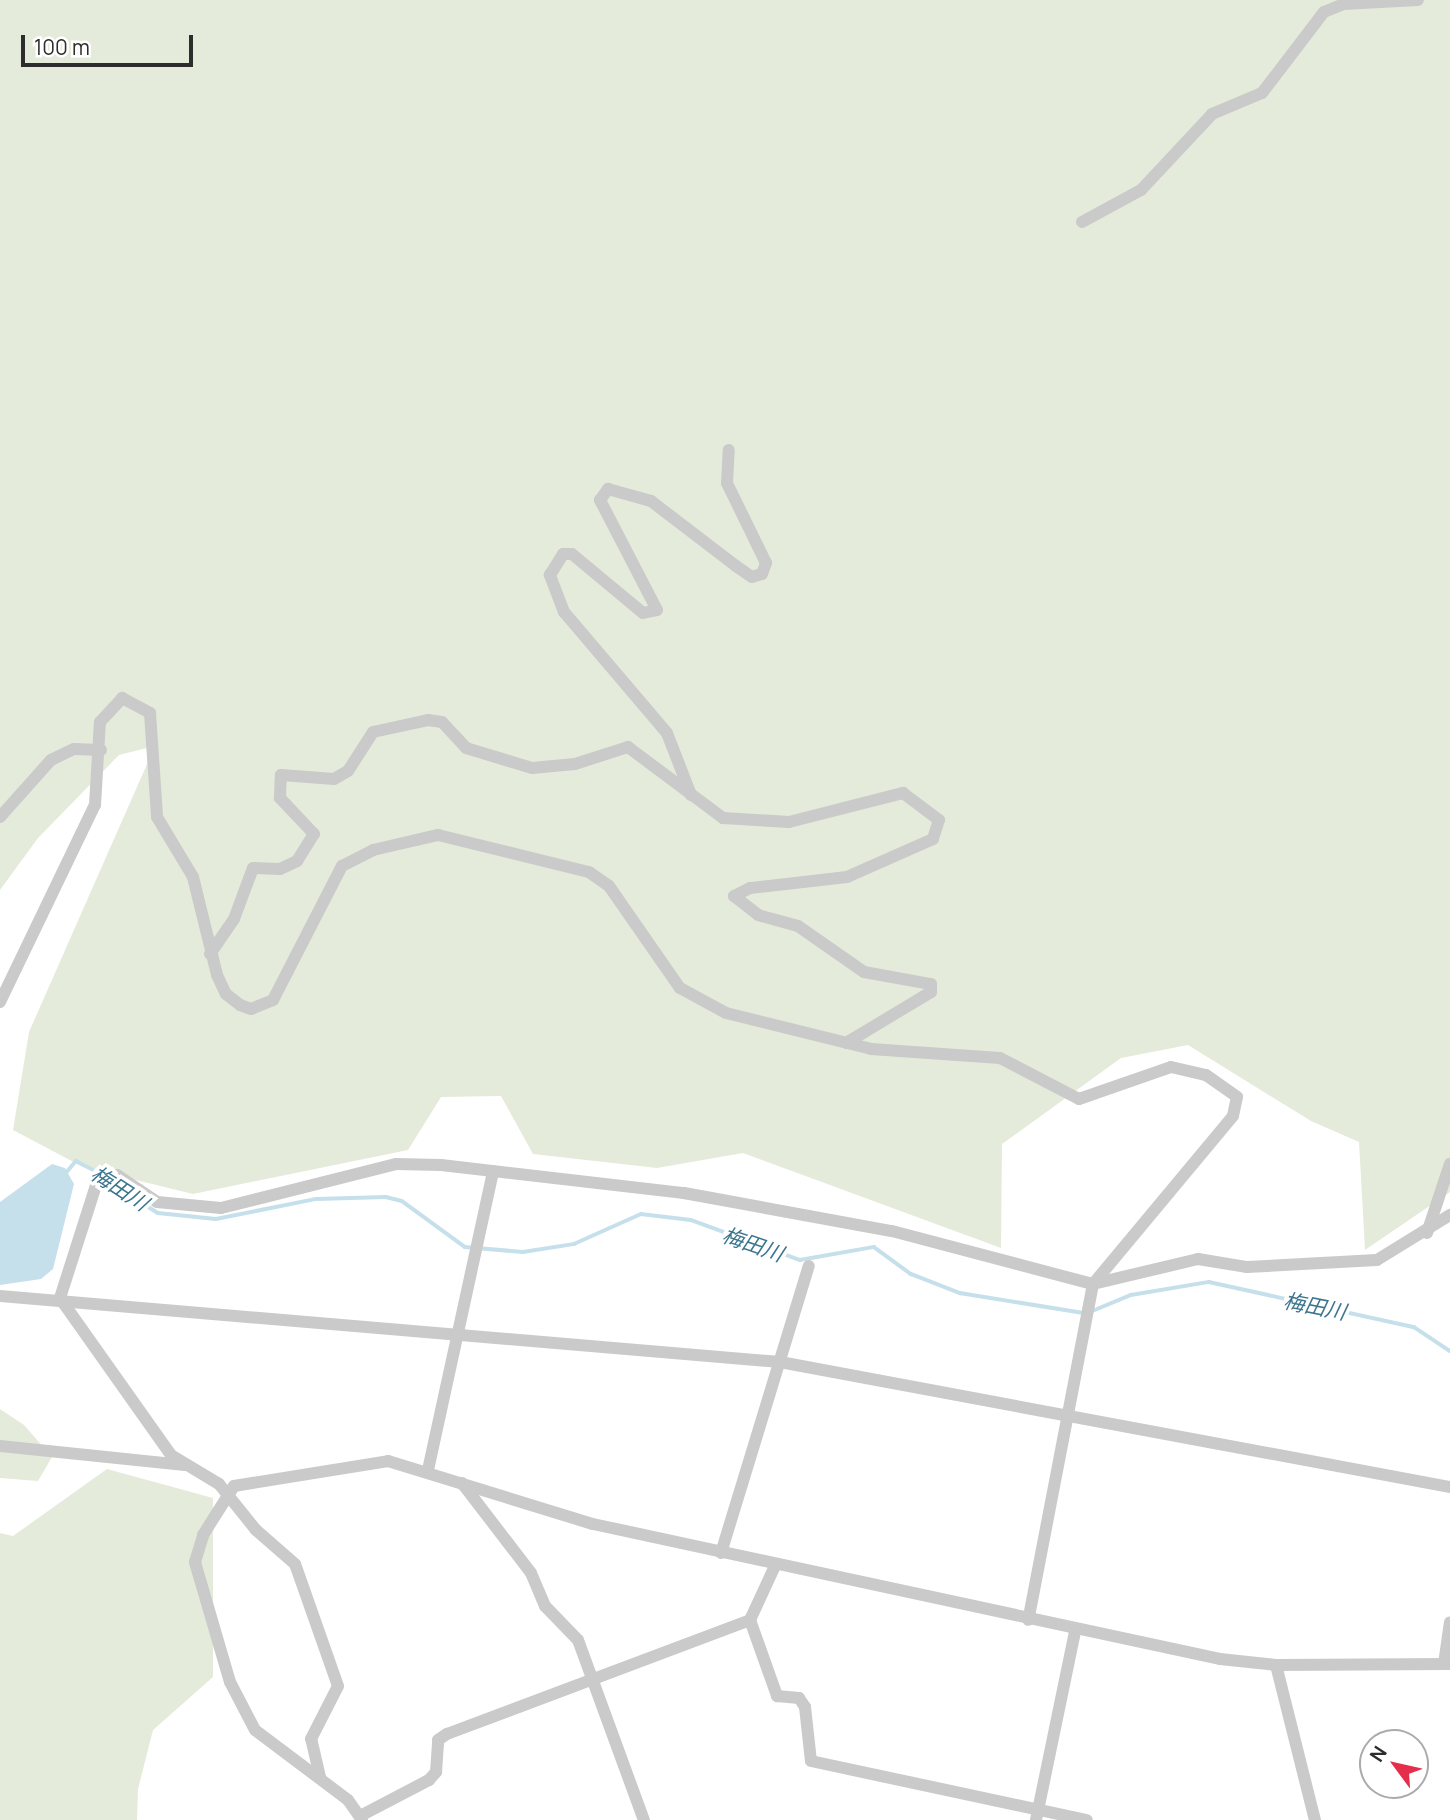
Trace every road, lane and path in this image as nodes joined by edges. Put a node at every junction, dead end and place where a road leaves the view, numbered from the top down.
1 (1418, 0) edge
2 (1082, 222) dead end
3 (729, 450) dead end
4 (101, 750) junction
5 (691, 795) junction
6 (0, 817) edge
7 (210, 954) junction
8 (0, 1002) edge
9 (846, 1043) junction
10 (1450, 1164) edge
11 (493, 1171) junction
12 (1450, 1215) edge
13 (1427, 1233) junction
14 (809, 1266) dead end
15 (1093, 1284) junction
16 (0, 1296) edge
17 (60, 1298) junction
18 (459, 1332) junction
19 (780, 1362) junction
20 (1068, 1417) junction
21 (0, 1446) edge
22 (185, 1465) junction
23 (428, 1470) junction
24 (462, 1483) junction
25 (1450, 1487) edge
26 (226, 1494) junction
27 (721, 1553) junction
28 (775, 1566) junction
29 (750, 1620) junction
30 (1028, 1620) junction
31 (1450, 1622) edge
32 (1075, 1631) junction
33 (1447, 1664) edge
34 (1276, 1665) junction
35 (591, 1678) junction
36 (320, 1777) junction
37 (1037, 1815) edge
38 (361, 1818) edge
39 (644, 1820) edge
40 (1087, 1820) edge
41 (1315, 1820) edge

1 - 2 street
3 - 5 street
4 - 6 street
4 - 7 street
4 - 8 street
5 - 7 street
5 - 9 street
7 - 9 street
9 - 15 street
10 - 13 street
11 - 15 street
11 - 17 street
11 - 18 street
12 - 13 street
13 - 15 street
14 - 19 street
15 - 20 street
16 - 17 street
17 - 18 street
17 - 22 street
18 - 19 street
18 - 23 street
19 - 20 street
19 - 27 street
20 - 25 street
20 - 30 street
21 - 22 street
22 - 26 street
23 - 24 street
23 - 26 street
24 - 27 street
24 - 35 street
26 - 36 street
26 - 36 street
27 - 28 street
28 - 29 street
28 - 30 street
29 - 35 street
29 - 37 street
30 - 32 street
31 - 33 street
32 - 34 street
32 - 37 street
33 - 34 street
34 - 41 street
35 - 38 street
35 - 39 street
36 - 38 street
37 - 40 street

